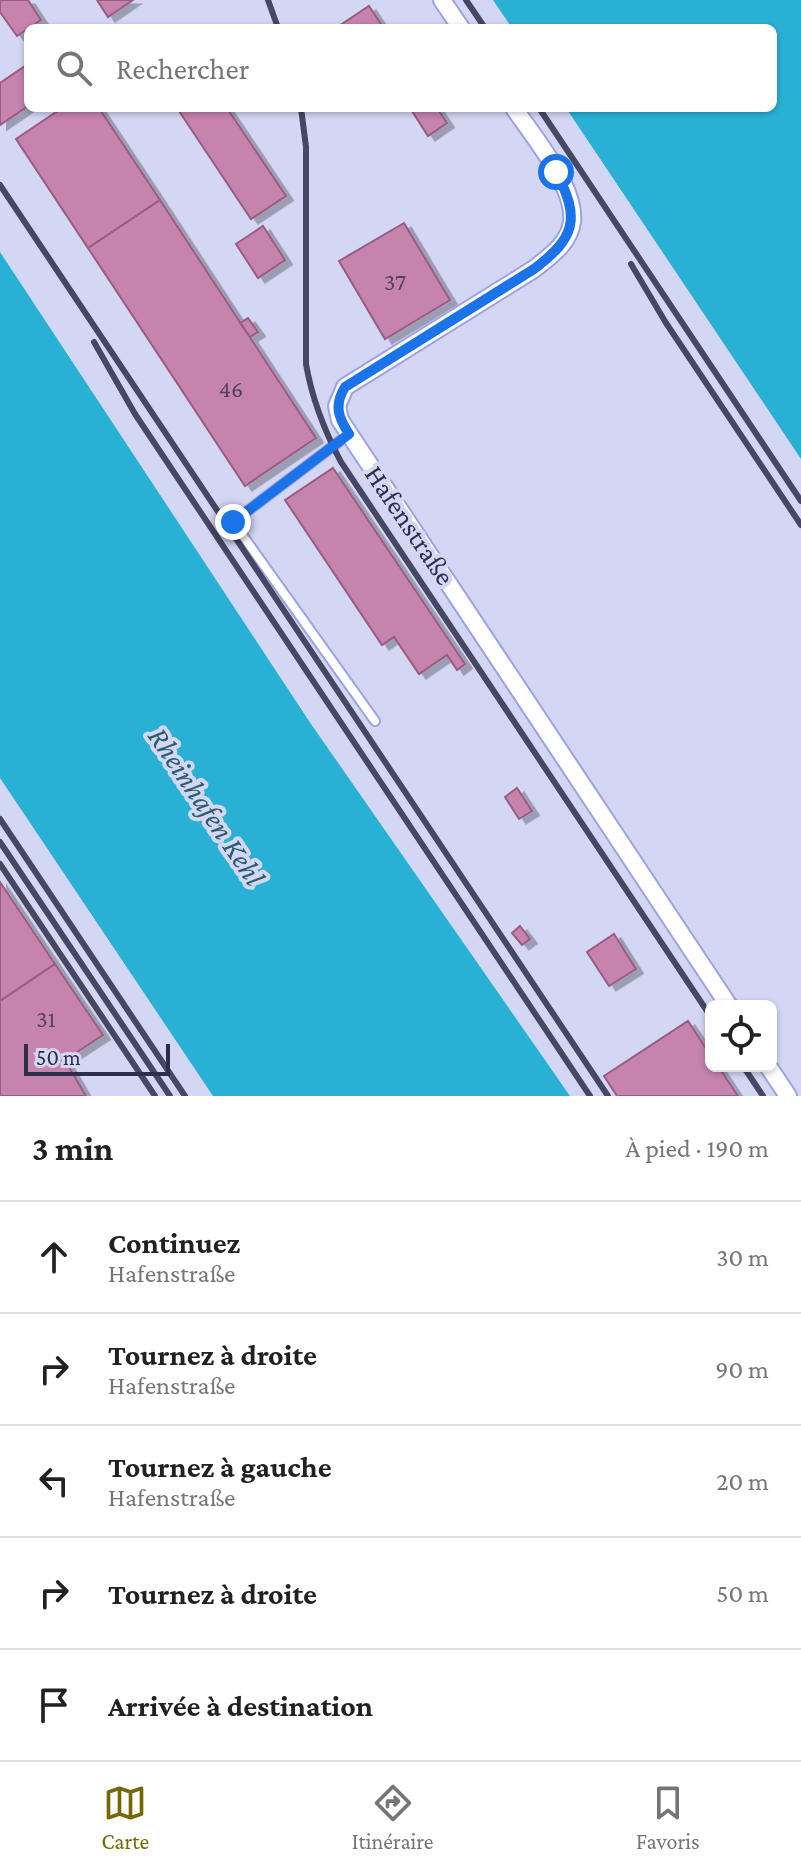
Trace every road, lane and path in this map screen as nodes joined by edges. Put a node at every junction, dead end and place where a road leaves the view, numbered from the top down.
1 (442, 0) edge
2 (458, 24) edge
3 (517, 112) edge
4 (349, 434) junction
5 (375, 721) dead end
6 (725, 1000) edge
7 (772, 1072) edge
8 (788, 1096) edge

1 - 2 street
3 - 4 street, Hafenstraße
4 - 5 lane
4 - 6 street, Hafenstraße
7 - 8 street

